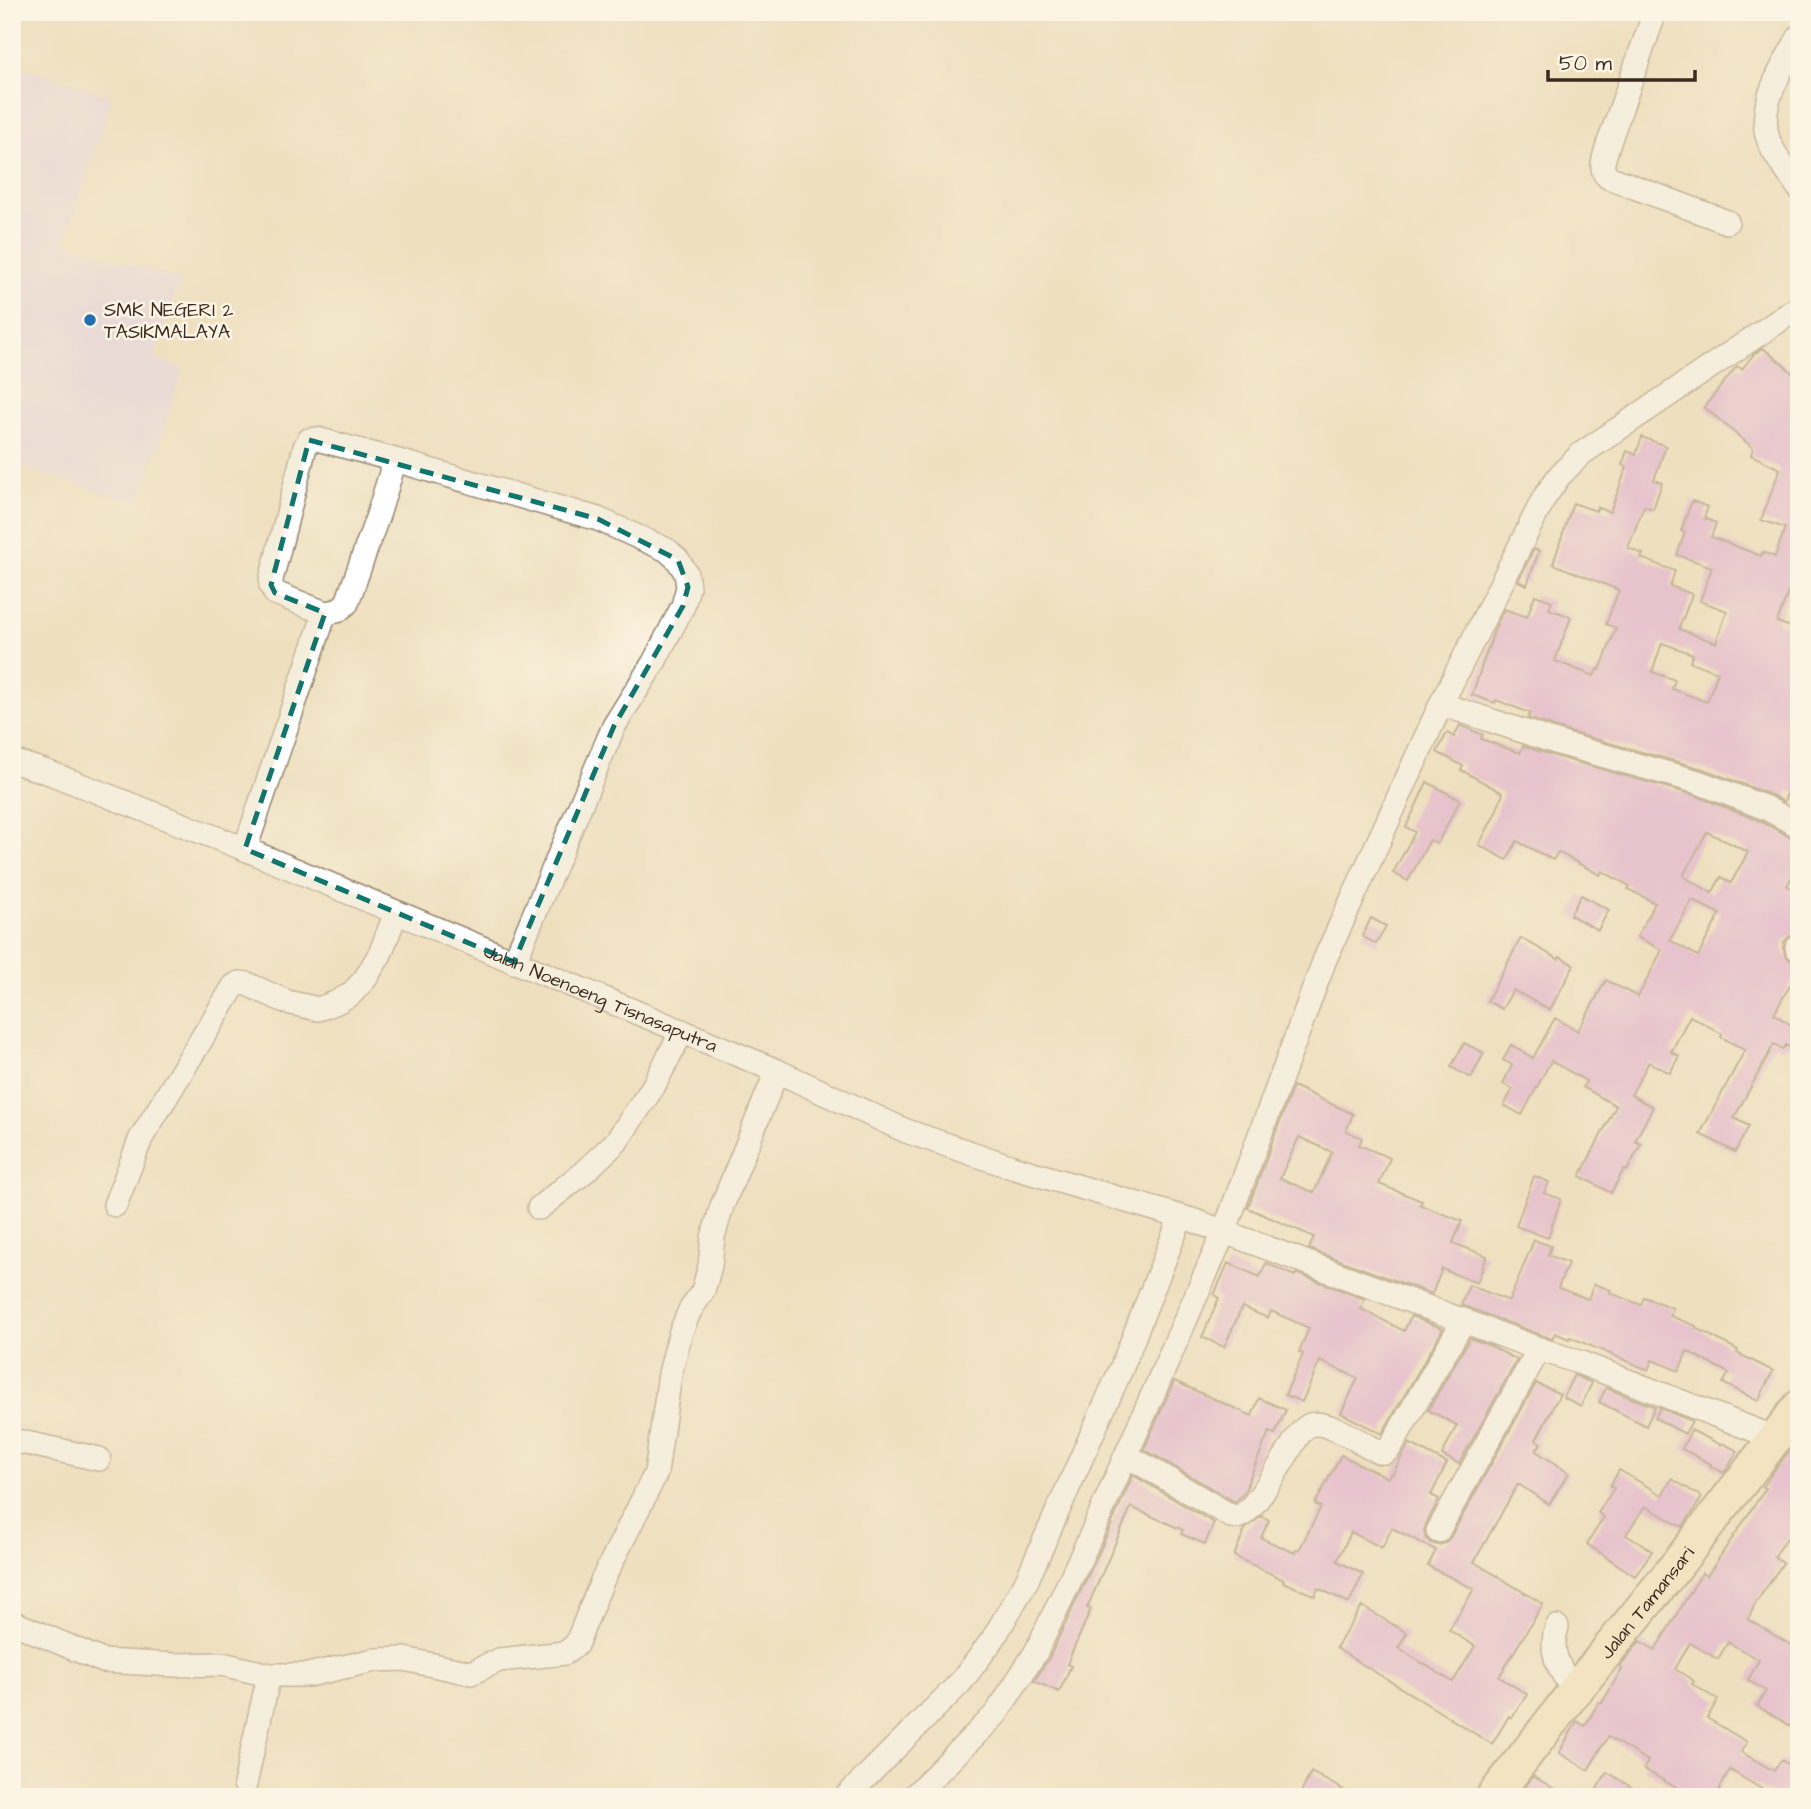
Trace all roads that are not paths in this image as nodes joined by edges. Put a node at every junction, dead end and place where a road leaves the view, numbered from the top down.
1 (1655, 12) edge
2 (1799, 37) edge
3 (1799, 188) edge
4 (1727, 222) dead end
5 (1799, 307) edge
6 (395, 460) junction
7 (325, 613) junction
8 (1441, 704) junction
9 (12, 761) edge
10 (1799, 826) edge
11 (245, 849) junction
12 (396, 913) junction
13 (514, 962) junction
14 (682, 1031) junction
15 (776, 1071) junction
16 (116, 1205) dead end
17 (539, 1208) dead end
18 (1203, 1224) junction
19 (1464, 1320) junction
20 (1539, 1349) junction
21 (1799, 1407) edge
22 (1775, 1438) junction
23 (12, 1440) edge
24 (1126, 1455) junction
25 (99, 1459) dead end
26 (1438, 1531) dead end
27 (12, 1622) edge
28 (1557, 1627) dead end
29 (270, 1675) junction
30 (1574, 1692) junction
31 (245, 1784) dead end
32 (846, 1797) edge
33 (913, 1797) edge
34 (1493, 1797) edge

1 - 4 street
2 - 3 street
5 - 8 street
6 - 7 street
6 - 7 street
6 - 13 street
7 - 11 street
8 - 10 street
8 - 18 street
9 - 11 street, Jalan Noenoeng Tisnasaputra
11 - 12 street, Jalan Noenoeng Tisnasaputra
12 - 13 street, Jalan Noenoeng Tisnasaputra
12 - 16 street
13 - 14 street, Jalan Noenoeng Tisnasaputra
14 - 15 street, Jalan Noenoeng Tisnasaputra
14 - 17 street
15 - 18 street, Jalan Noenoeng Tisnasaputra
15 - 29 street
18 - 19 street, Jalan Noenoeng Tisnasaputra
18 - 24 street
18 - 32 street
19 - 20 street, Jalan Noenoeng Tisnasaputra
19 - 24 street
20 - 22 street, Jalan Noenoeng Tisnasaputra
20 - 26 street
21 - 22 main road, Jalan Tamansari
22 - 30 main road, Jalan Tamansari
23 - 25 street
24 - 33 street
27 - 29 street
28 - 30 street
29 - 31 street
30 - 34 main road, Jalan Tamansari

